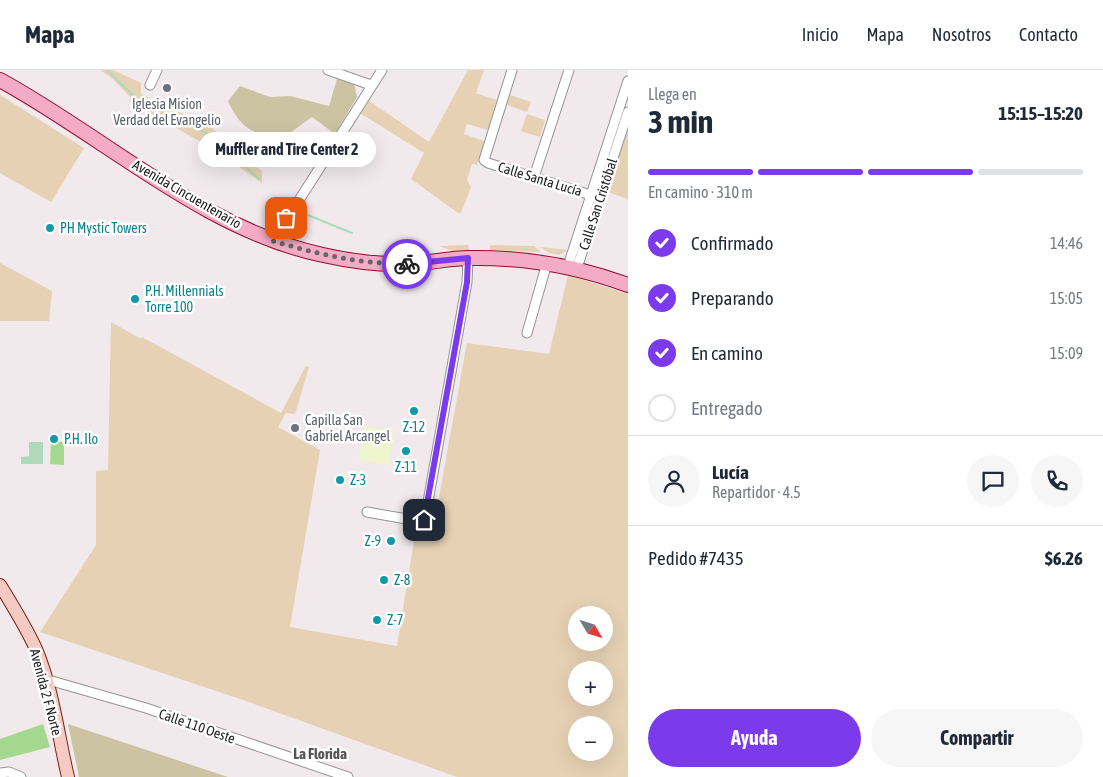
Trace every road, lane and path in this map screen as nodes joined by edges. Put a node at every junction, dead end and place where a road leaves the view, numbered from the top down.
1 (1, 70) edge
2 (157, 70) edge
3 (328, 70) edge
4 (382, 70) edge
5 (512, 70) edge
6 (569, 70) edge
7 (0, 80) edge
8 (628, 81) edge
9 (150, 85) dead end
10 (372, 85) junction
11 (0, 89) edge
12 (628, 112) edge
13 (147, 172) junction
14 (534, 177) junction
15 (595, 196) junction
16 (273, 241) junction
17 (468, 258) junction
18 (548, 263) junction
19 (572, 267) junction
20 (628, 285) edge
21 (527, 333) dead end
22 (367, 512) dead end
23 (0, 585) edge
24 (46, 679) junction
25 (0, 773) edge
26 (21, 777) edge
27 (68, 777) edge
28 (348, 777) edge

1 - 13 main road
2 - 9 street
3 - 10 street
4 - 10 street
5 - 14 street, Calle Santa Lucía
6 - 14 street
7 - 13 main road, Avenida Cincuentenario
8 - 15 street, Calle San Cristóbal
10 - 16 street
11 - 13 main road
12 - 15 street, Calle San Cristóbal
13 - 16 main road, Avenida Cincuentenario
14 - 15 street, Calle Santa Lucía
15 - 19 street, Calle San Cristóbal
16 - 17 main road, Avenida Cincuentenario
17 - 18 main road, Avenida Cincuentenario
17 - 22 street
18 - 19 main road, Avenida Cincuentenario
18 - 21 street
19 - 20 main road, Avenida Cincuentenario
23 - 24 street, Avenida 2 F Norte
24 - 27 street, Avenida 2 F Norte
24 - 28 street, Calle 110 Oeste
25 - 26 street

